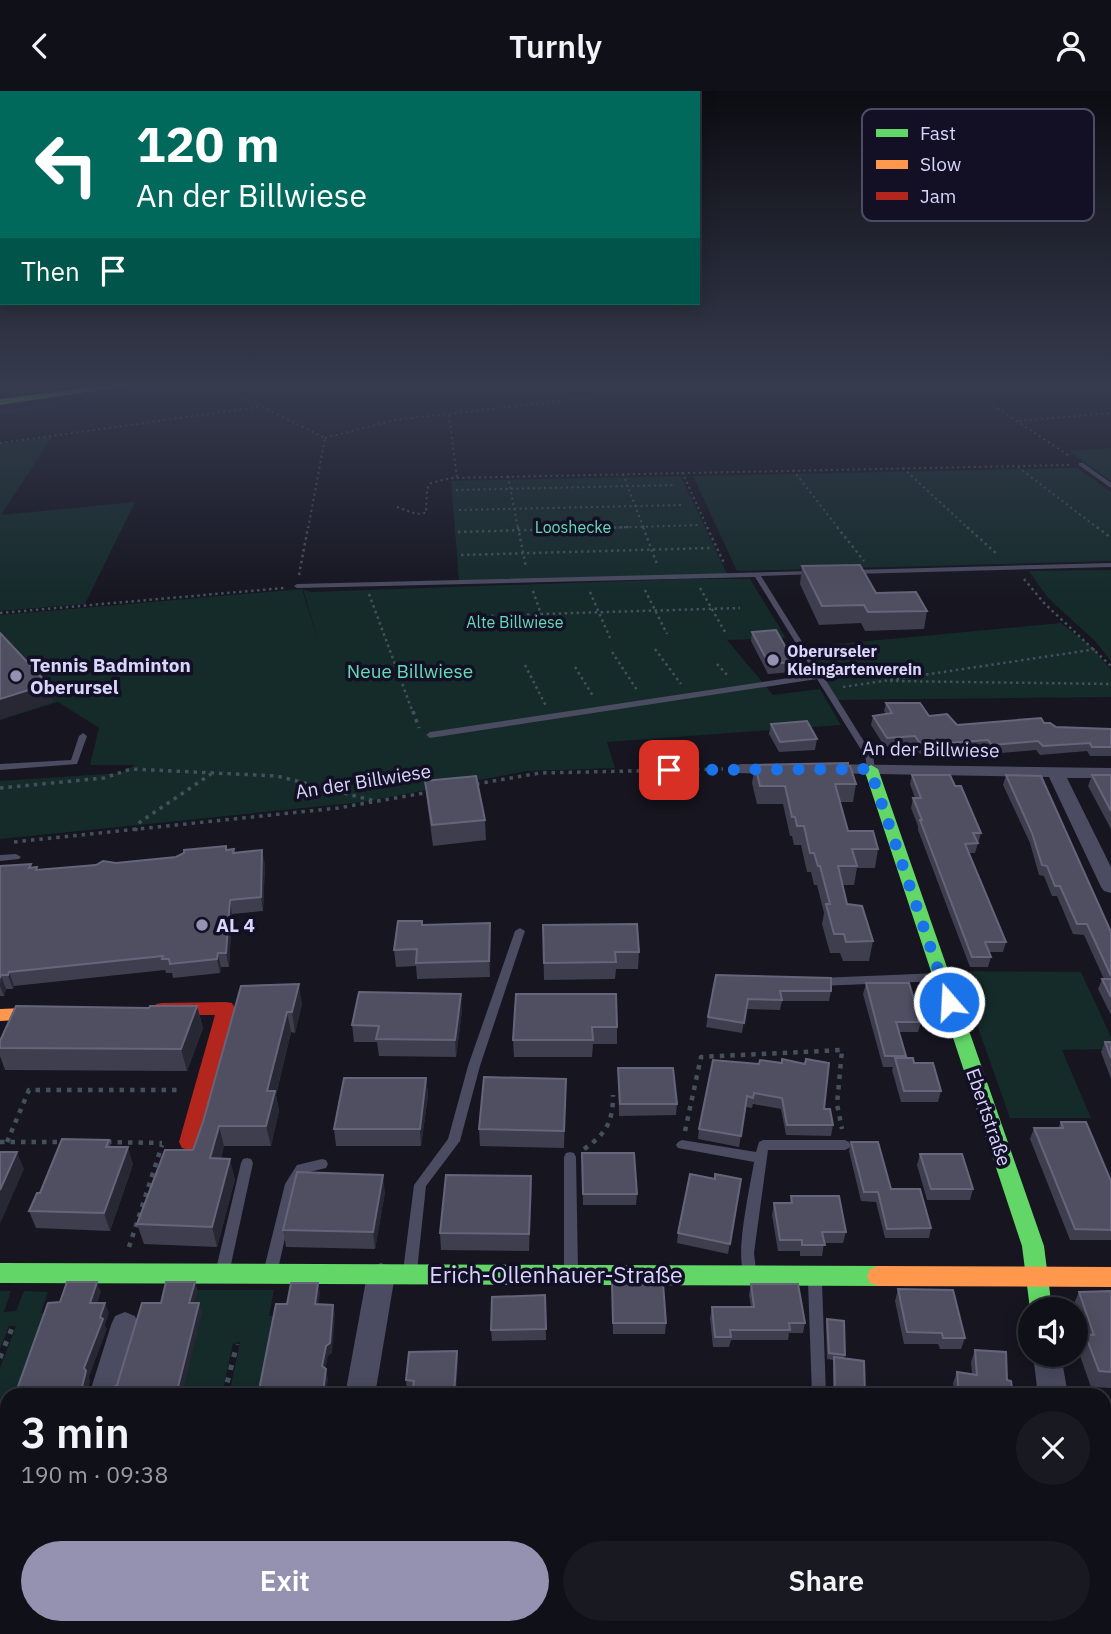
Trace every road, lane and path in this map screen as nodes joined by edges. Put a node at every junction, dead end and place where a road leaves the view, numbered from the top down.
1 (322, 456) edge
2 (454, 456) edge
3 (1070, 456) edge
4 (1082, 464) junction
5 (1016, 465) junction
6 (902, 467) junction
7 (793, 470) junction
8 (682, 473) junction
9 (623, 474) junction
10 (508, 476) junction
11 (457, 478) junction
12 (676, 485) dead end
13 (628, 486) junction
14 (1111, 486) edge
15 (511, 488) junction
16 (456, 490) dead end
17 (684, 505) dead end
18 (635, 506) junction
19 (397, 507) dead end
20 (515, 509) junction
21 (459, 510) dead end
22 (700, 525) dead end
23 (643, 527) junction
24 (518, 530) junction
25 (458, 532) dead end
26 (1111, 538) edge
27 (709, 548) dead end
28 (651, 549) junction
29 (523, 553) junction
30 (461, 555) dead end
31 (1111, 565) edge
32 (1012, 568) junction
33 (871, 571) junction
34 (845, 572) edge
35 (819, 573) edge
36 (757, 575) junction
37 (730, 576) junction
38 (694, 577) junction
39 (662, 578) junction
40 (529, 582) junction
41 (641, 582) dead end
42 (586, 584) dead end
43 (297, 586) junction
44 (365, 586) junction
45 (740, 608) dead end
46 (712, 609) junction
47 (656, 610) junction
48 (598, 612) junction
49 (0, 613) edge
50 (541, 614) junction
51 (485, 616) dead end
52 (725, 632) dead end
53 (667, 634) dead end
54 (610, 638) dead end
55 (655, 649) dead end
56 (1097, 649) junction
57 (612, 652) dead end
58 (525, 665) dead end
59 (1111, 666) edge
60 (575, 667) dead end
61 (819, 676) junction
62 (881, 681) junction
63 (1111, 684) edge
64 (827, 689) junction
65 (690, 697) junction
66 (646, 703) junction
67 (602, 710) junction
68 (552, 717) junction
69 (430, 735) joint
70 (83, 736) dead end
71 (0, 767) edge
72 (742, 769) joint
73 (870, 769) junction
74 (1055, 771) junction
75 (213, 773) junction
76 (1111, 773) edge
77 (471, 785) edge
78 (0, 787) edge
79 (430, 792) edge
80 (377, 801) junction
81 (135, 831) junction
82 (13, 843) dead end
83 (16, 857) dead end
84 (0, 858) edge
85 (1111, 887) edge
86 (520, 931) dead end
87 (941, 977) junction
88 (808, 982) edge
89 (144, 1010) edge
90 (70, 1013) edge
91 (8, 1022) edge
92 (204, 1090) junction
93 (613, 1095) dead end
94 (0, 1142) edge
95 (7, 1142) junction
96 (72, 1142) edge
97 (98, 1142) edge
98 (189, 1142) joint
99 (163, 1143) junction
100 (682, 1145) joint
101 (845, 1145) joint
102 (570, 1157) joint
103 (761, 1159) junction
104 (247, 1163) dead end
105 (321, 1164) dead end
106 (222, 1272) junction
107 (0, 1273) edge
108 (121, 1273) junction
109 (270, 1273) junction
110 (571, 1274) junction
111 (749, 1274) junction
112 (395, 1275) junction
113 (815, 1275) junction
114 (1111, 1277) edge
115 (1037, 1278) junction
116 (1039, 1297) edge
117 (125, 1325) dead end
118 (12, 1328) dead end
119 (237, 1344) dead end
120 (0, 1358) edge
121 (1048, 1367) edge
122 (106, 1388) edge
123 (226, 1388) edge
124 (362, 1388) edge
125 (819, 1388) edge
126 (1051, 1388) edge

1 - 43 path
2 - 11 path
3 - 4 path
4 - 5 path
4 - 14 lane
5 - 6 path
5 - 26 path
6 - 7 path
6 - 32 path
7 - 8 path
7 - 33 path
8 - 9 path
8 - 37 path
9 - 10 path
9 - 13 path
10 - 11 path
10 - 15 path
11 - 19 path
12 - 13 path
13 - 15 path
13 - 18 path
15 - 16 path
15 - 20 path
17 - 18 path
18 - 20 path
18 - 23 path
20 - 21 path
20 - 24 path
22 - 23 path
23 - 24 path
23 - 28 path
24 - 25 path
24 - 29 path
27 - 28 path
28 - 29 path
28 - 39 path
29 - 30 path
29 - 40 path
31 - 32 lane
32 - 33 lane
32 - 56 path
33 - 34 lane
35 - 36 lane
36 - 37 lane
36 - 61 lane
37 - 38 lane
38 - 39 lane
38 - 46 path
39 - 40 lane
40 - 44 lane
40 - 50 path
41 - 47 path
42 - 48 path
43 - 44 lane
43 - 49 path
44 - 69 path
45 - 46 path
46 - 47 path
46 - 52 path
47 - 48 path
47 - 53 path
48 - 50 path
48 - 54 path
50 - 51 path
55 - 65 path
56 - 59 path
56 - 62 path
57 - 66 path
58 - 68 path
60 - 67 path
61 - 64 lane
61 - 65 lane
62 - 63 path
62 - 64 path
64 - 73 lane
65 - 66 lane
66 - 67 lane
67 - 68 lane
68 - 69 lane
70 - 71 lane
72 - 73 street, An der Billwiese
72 - 77 path
73 - 74 street, An der Billwiese
73 - 87 main road, Ebertstraße
74 - 76 street, An der Billwiese
74 - 85 street
75 - 78 path
75 - 80 path
75 - 81 path
79 - 80 path, An der Billwiese
80 - 81 path, An der Billwiese
81 - 82 path, An der Billwiese
83 - 84 lane
86 - 112 lane
87 - 88 lane
87 - 115 main road, Ebertstraße
89 - 92 main road
90 - 91 main road
92 - 95 path
92 - 98 main road
93 - 102 path
94 - 95 path
95 - 96 path
97 - 99 path
98 - 99 path
99 - 108 path
100 - 101 path
100 - 103 lane
101 - 103 lane
102 - 110 lane
103 - 111 lane
104 - 106 lane
105 - 109 lane
106 - 108 main road, Erich-Ollenhauer-Straße
106 - 109 main road, Erich-Ollenhauer-Straße
107 - 108 main road, Erich-Ollenhauer-Straße
109 - 112 main road, Erich-Ollenhauer-Straße
110 - 111 main road, Erich-Ollenhauer-Straße
110 - 112 main road, Erich-Ollenhauer-Straße
111 - 113 main road, Erich-Ollenhauer-Straße
112 - 124 street
113 - 115 main road, Erich-Ollenhauer-Straße
113 - 125 lane
114 - 115 main road, Erich-Ollenhauer-Straße
115 - 116 main road, Ebertstraße
117 - 122 street
118 - 120 path
119 - 123 path
121 - 126 street

